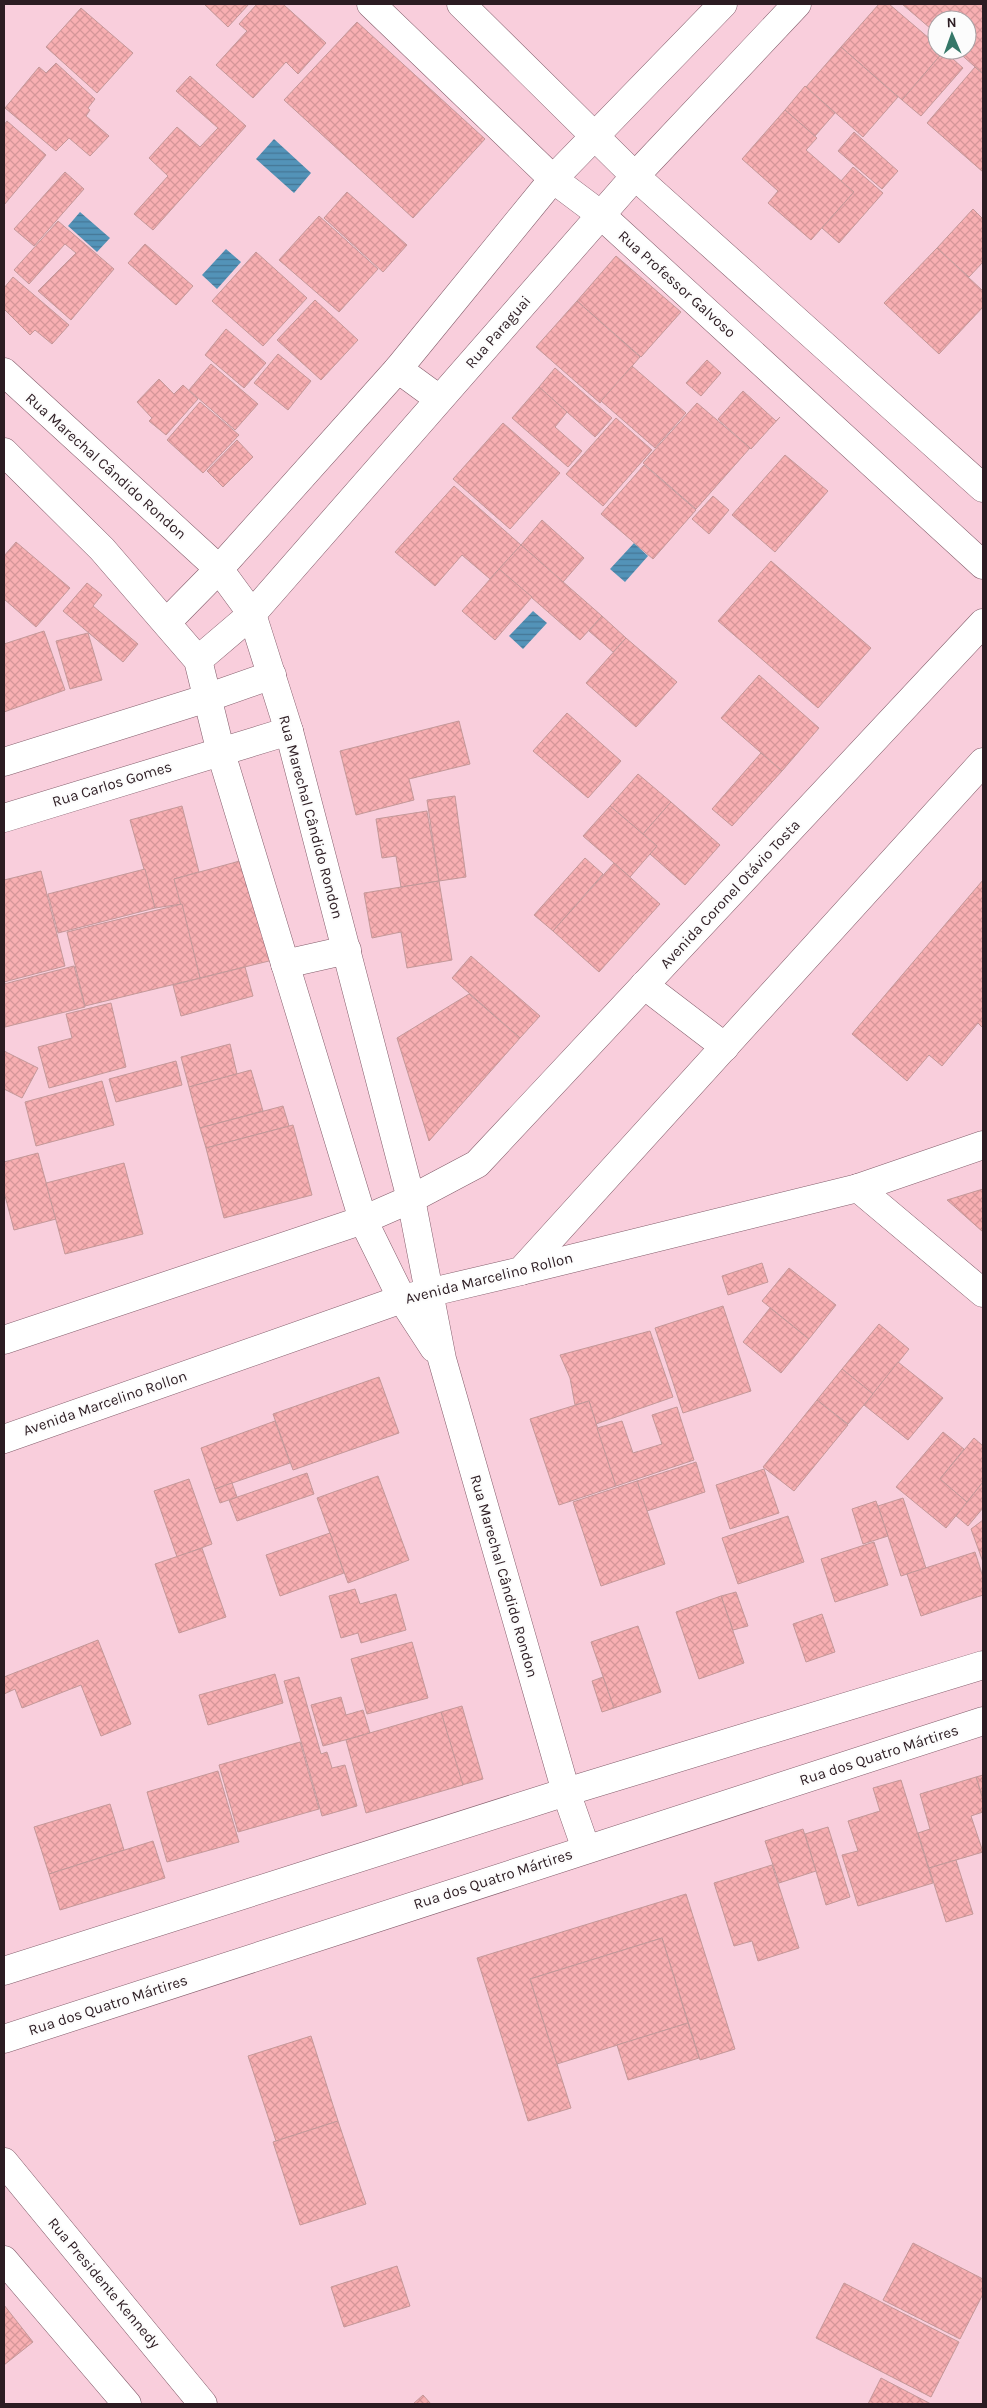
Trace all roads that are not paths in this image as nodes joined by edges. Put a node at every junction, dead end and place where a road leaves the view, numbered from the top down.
1 (371, 4) edge
2 (461, 4) edge
3 (723, 4) edge
4 (796, 4) edge
5 (595, 136) junction
6 (635, 176) junction
7 (553, 179) junction
8 (601, 215) junction
9 (398, 369) junction
10 (4, 372) edge
11 (439, 399) junction
12 (4, 452) edge
13 (983, 488) edge
14 (983, 565) edge
15 (219, 569) junction
16 (252, 614) junction
17 (167, 622) junction
18 (983, 624) edge
19 (198, 660) junction
20 (272, 675) junction
21 (209, 697) junction
22 (289, 731) junction
23 (221, 753) junction
24 (4, 762) edge
25 (983, 762) edge
26 (4, 818) edge
27 (347, 950) junction
28 (286, 964) junction
29 (644, 985) junction
30 (725, 1046) junction
31 (983, 1145) edge
32 (858, 1188) junction
33 (412, 1199) junction
34 (363, 1220) junction
35 (522, 1270) junction
36 (428, 1292) junction
37 (983, 1293) edge
38 (402, 1299) junction
39 (4, 1340) edge
40 (442, 1360) junction
41 (4, 1439) edge
42 (983, 1665) edge
43 (983, 1721) edge
44 (566, 1792) junction
45 (586, 1849) junction
46 (4, 1971) edge
47 (4, 2039) edge
48 (4, 2162) edge
49 (4, 2260) edge
50 (127, 2404) edge
51 (204, 2404) edge

1 - 7 street, Rua Professor Galvoso
2 - 5 street
3 - 5 street
4 - 6 street, Rua Paraguai
5 - 6 street
5 - 7 street
6 - 8 street, Rua Paraguai
6 - 13 street
7 - 8 street, Rua Professor Galvoso
7 - 9 street
8 - 11 street, Rua Paraguai
8 - 14 street, Rua Professor Galvoso
9 - 11 street
9 - 15 street
10 - 15 street, Rua Marechal Cândido Rondon
11 - 16 street, Rua Paraguai
12 - 17 street, Rua Marechal Cândido Rondon
15 - 16 street, Rua Marechal Cândido Rondon
15 - 17 street
16 - 19 street, Rua Paraguai
16 - 20 street, Rua Marechal Cândido Rondon
17 - 19 street, Rua Marechal Cândido Rondon
18 - 29 street, Avenida Coronel Otávio Tosta
19 - 21 street, Rua Marechal Cândido Rondon
20 - 21 street
20 - 22 street, Rua Marechal Cândido Rondon
21 - 23 street, Rua Marechal Cândido Rondon
21 - 24 street
22 - 23 street, Rua Carlos Gomes
22 - 27 street, Rua Marechal Cândido Rondon
23 - 26 street, Rua Carlos Gomes
23 - 28 street, Rua Marechal Cândido Rondon
25 - 30 street
27 - 28 street
27 - 33 street, Rua Marechal Cândido Rondon
28 - 34 street, Rua Marechal Cândido Rondon
29 - 30 street
29 - 33 street, Avenida Coronel Otávio Tosta
30 - 35 street
31 - 32 street, Avenida Marcelino Rollon
32 - 35 street, Avenida Marcelino Rollon
32 - 37 street
33 - 34 street
33 - 36 street, Rua Marechal Cândido Rondon
34 - 38 street, Rua Marechal Cândido Rondon
34 - 39 street
35 - 36 street, Avenida Marcelino Rollon
36 - 38 street, Avenida Marcelino Rollon
36 - 40 street, Rua Marechal Cândido Rondon
38 - 40 street, Rua Marechal Cândido Rondon
38 - 41 street, Avenida Marcelino Rollon
40 - 44 street, Rua Marechal Cândido Rondon
42 - 44 street
43 - 45 street, Rua dos Quatro Mártires
44 - 45 street, Rua Marechal Cândido Rondon
44 - 46 street
45 - 47 street, Rua dos Quatro Mártires
48 - 51 street, Rua Presidente Kennedy
49 - 50 street

